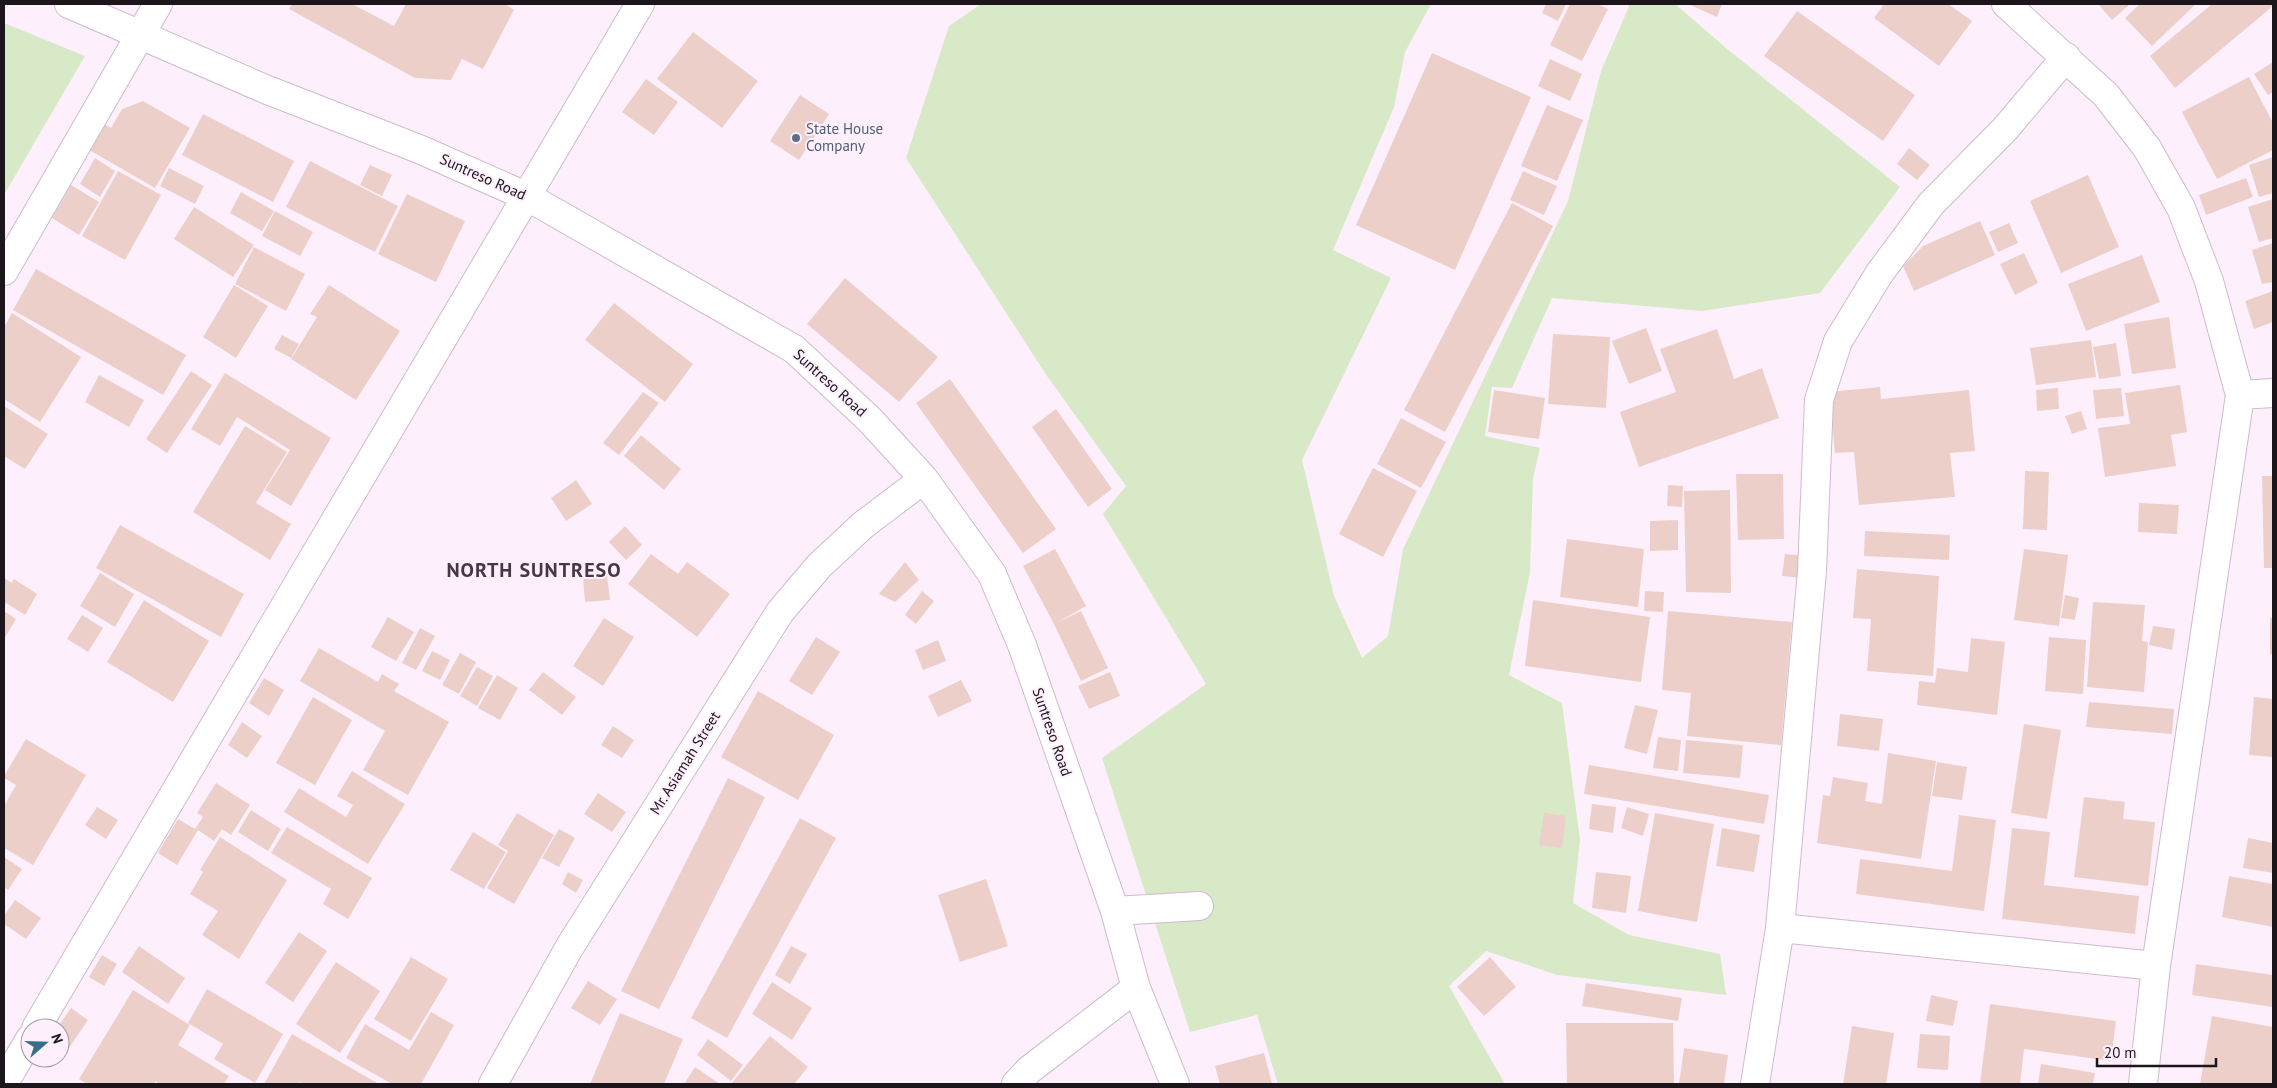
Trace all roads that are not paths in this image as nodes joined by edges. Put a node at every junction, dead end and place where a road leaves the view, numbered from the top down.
1 (70, 4) edge
2 (158, 4) edge
3 (640, 4) edge
4 (2006, 4) edge
5 (140, 36) junction
6 (2066, 57) junction
7 (528, 197) junction
8 (4, 271) edge
9 (2273, 393) edge
10 (2240, 395) junction
11 (924, 479) junction
12 (1199, 906) dead end
13 (1114, 911) junction
14 (1780, 928) junction
15 (2156, 966) junction
16 (1136, 988) junction
17 (42, 1018) edge
18 (20, 1056) edge
19 (4, 1083) edge
20 (493, 1084) edge
21 (1016, 1084) edge
22 (1175, 1084) edge
23 (1756, 1084) edge
24 (2143, 1084) edge

1 - 5 street, Suntreso Road
2 - 5 street
3 - 7 street
4 - 6 street
5 - 7 street, Suntreso Road
5 - 8 street
6 - 10 street
6 - 14 street
7 - 11 street, Suntreso Road
7 - 17 street
9 - 10 street
10 - 15 street
11 - 13 street, Suntreso Road
11 - 20 street, Mr. Asiamah Street
12 - 13 street
13 - 16 street, Suntreso Road
14 - 15 street
14 - 23 street
15 - 24 street
16 - 21 street
16 - 22 street, Suntreso Road
18 - 19 street

